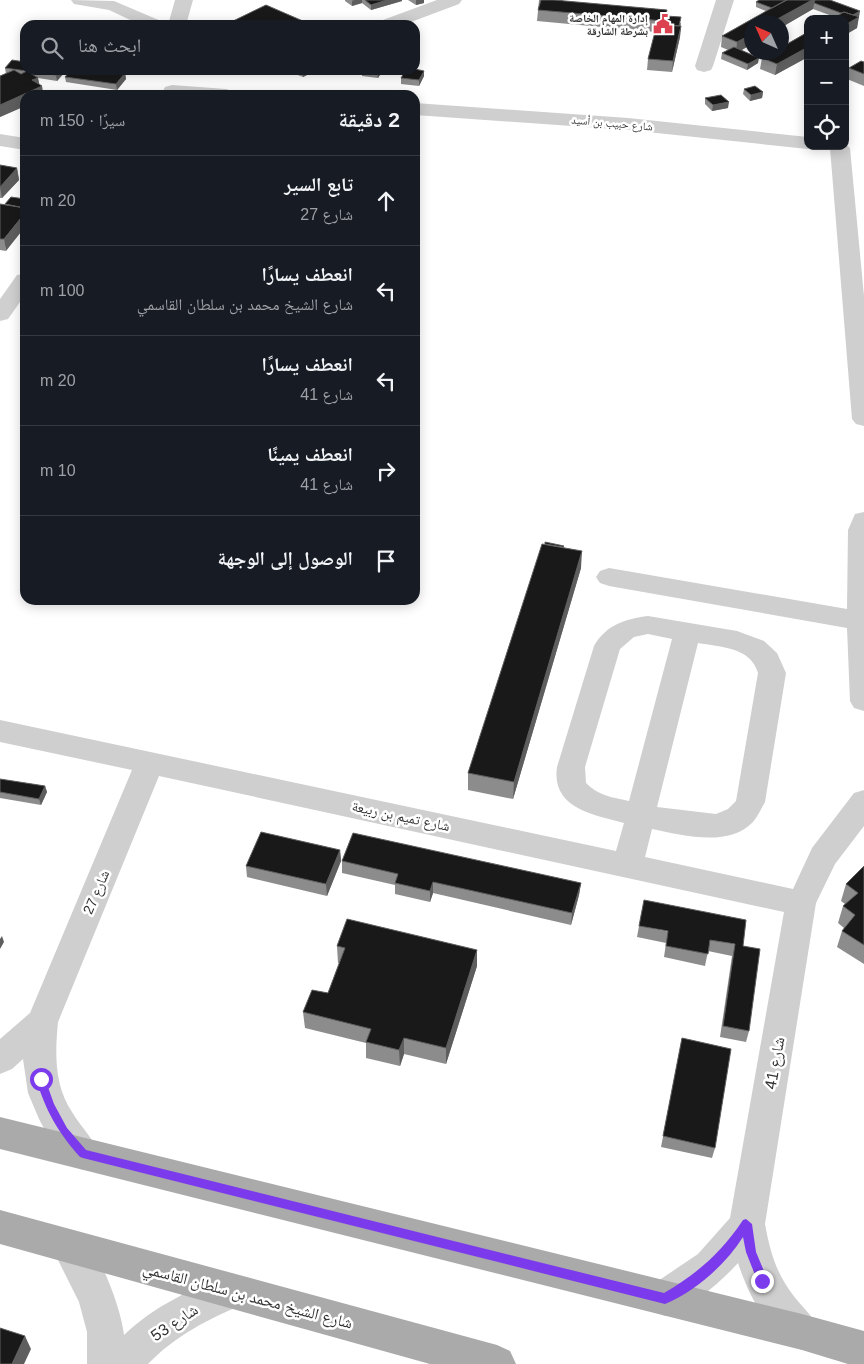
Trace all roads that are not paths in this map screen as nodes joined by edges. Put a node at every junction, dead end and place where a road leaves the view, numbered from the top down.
1 (80, 0) edge
2 (184, 0) edge
3 (453, 0) edge
4 (725, 0) edge
5 (144, 20) edge
6 (179, 20) edge
7 (400, 20) edge
8 (704, 66) dead end
9 (171, 88) edge
10 (187, 90) edge
11 (420, 109) edge
12 (0, 140) edge
13 (20, 143) edge
14 (804, 143) edge
15 (841, 150) edge
16 (20, 287) edge
17 (0, 314) edge
18 (864, 419) edge
19 (864, 520) edge
20 (609, 577) dead end
21 (860, 620) junction
22 (687, 632) junction
23 (864, 701) edge
24 (0, 731) edge
25 (150, 762) junction
26 (864, 801) edge
27 (640, 815) junction
28 (628, 865) junction
29 (801, 903) junction
30 (42, 1022) junction
31 (0, 1058) edge
32 (0, 1133) edge
33 (83, 1154) junction
34 (746, 1224) junction
35 (0, 1227) edge
36 (69, 1246) junction
37 (231, 1291) junction
38 (665, 1298) junction
39 (802, 1332) junction
40 (864, 1350) edge
41 (106, 1364) edge
42 (124, 1364) edge
43 (497, 1364) edge

1 - 5 street
2 - 6 street
3 - 7 street
4 - 8 street
9 - 10 street
11 - 14 street, شارع حبيب بن أسيد
12 - 13 street
15 - 18 street
16 - 17 street
19 - 21 street
20 - 21 street
21 - 23 street
22 - 27 street
22 - 27 street
22 - 27 street
24 - 25 street, شارع تميم بن ربيعة
25 - 28 street, شارع تميم بن ربيعة
25 - 30 street, شارع 27
26 - 29 street, شارع 41
27 - 28 street
28 - 29 street, شارع تميم بن ربيعة
29 - 34 street, شارع 41
30 - 31 street, شارع 27
30 - 33 street, شارع 27
32 - 33 main road
33 - 38 main road
34 - 38 street, شارع 41
34 - 39 street, شارع 41
35 - 36 main road, شارع الشيخ محمد بن سلطان القاسمي
36 - 37 main road, شارع الشيخ محمد بن سلطان القاسمي
36 - 41 street
37 - 42 street, شارع 53
37 - 43 main road, شارع الشيخ محمد بن سلطان القاسمي
38 - 39 main road
39 - 40 main road

